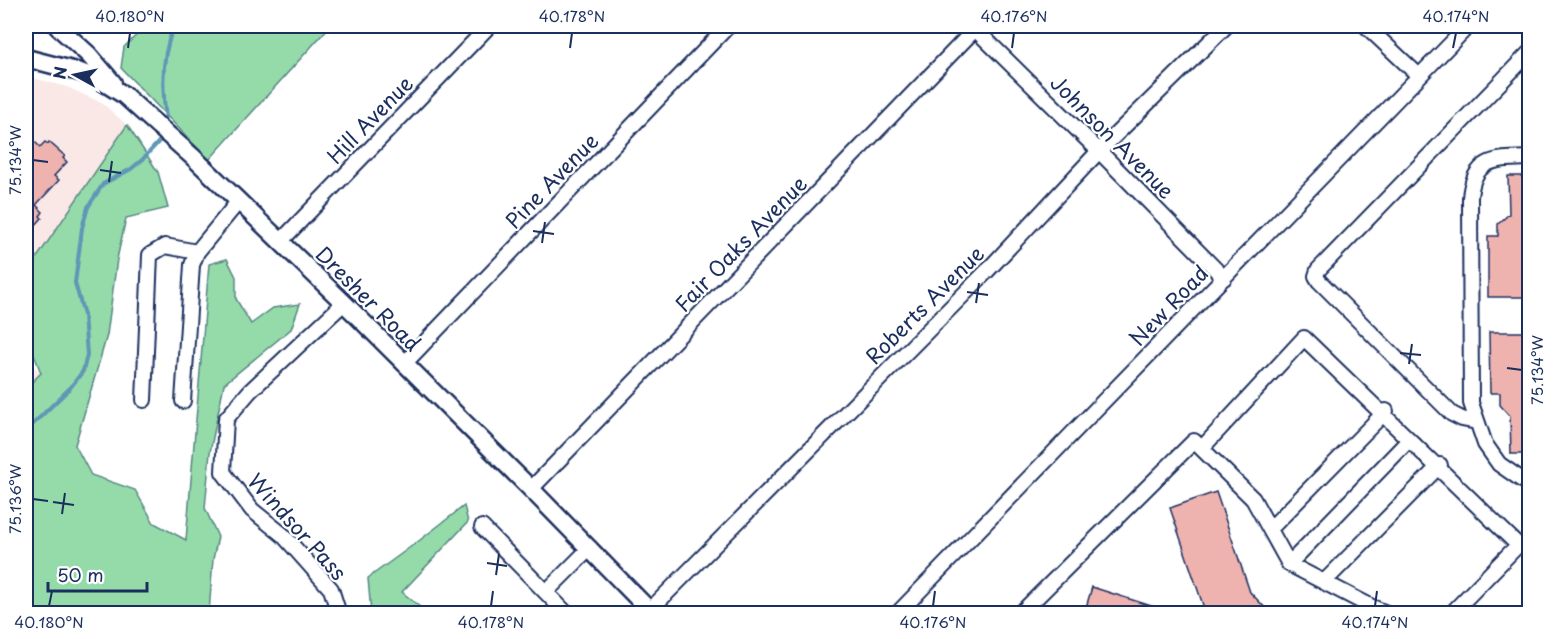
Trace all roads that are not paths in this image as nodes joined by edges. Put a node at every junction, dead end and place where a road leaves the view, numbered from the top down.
1 (57, 26) edge
2 (489, 26) edge
3 (728, 26) edge
4 (975, 26) edge
5 (1226, 26) edge
6 (1366, 26) edge
7 (1468, 26) edge
8 (1530, 52) edge
9 (26, 58) edge
10 (1418, 75) junction
11 (129, 100) junction
12 (1099, 151) junction
13 (1530, 158) edge
14 (238, 202) junction
15 (280, 242) junction
16 (197, 252) junction
17 (1224, 278) junction
18 (344, 303) junction
19 (404, 364) junction
20 (144, 400) dead end
21 (183, 401) dead end
22 (1384, 412) junction
23 (1477, 422) junction
24 (1409, 440) junction
25 (1202, 448) junction
26 (1439, 466) junction
27 (1530, 483) edge
28 (531, 489) junction
29 (482, 527) dead end
30 (1270, 529) junction
31 (590, 548) junction
32 (1289, 564) junction
33 (1324, 582) junction
34 (546, 592) junction
35 (651, 612) edge
36 (339, 614) edge
37 (567, 614) edge
38 (897, 614) edge
39 (1026, 614) edge
40 (1389, 614) edge
41 (1451, 614) edge

1 - 11 main road
2 - 15 street, Hill Avenue
3 - 19 street, Pine Avenue
4 - 12 street, Johnson Avenue
4 - 28 street, Fair Oaks Avenue
5 - 12 street, Roberts Avenue
6 - 10 street
7 - 10 street, New Road
8 - 23 street
9 - 11 main road, Dresher Road
10 - 17 street, New Road
11 - 14 main road, Dresher Road
12 - 17 street, Johnson Avenue
12 - 35 street, Roberts Avenue
13 - 23 street
14 - 15 main road, Dresher Road
14 - 16 street
15 - 18 main road, Dresher Road
16 - 20 street
16 - 21 street
17 - 38 street, New Road
18 - 19 main road, Dresher Road
18 - 36 street, Windsor Pass
19 - 28 main road, Dresher Road
22 - 24 street
22 - 25 street
22 - 30 street
23 - 27 street
24 - 26 street
24 - 32 street
25 - 30 street
25 - 39 street
26 - 33 street
26 - 41 street
28 - 31 main road, Dresher Road
29 - 34 street
30 - 32 street
31 - 34 street
31 - 35 main road, Dresher Road
32 - 33 street
33 - 40 street
34 - 37 street

